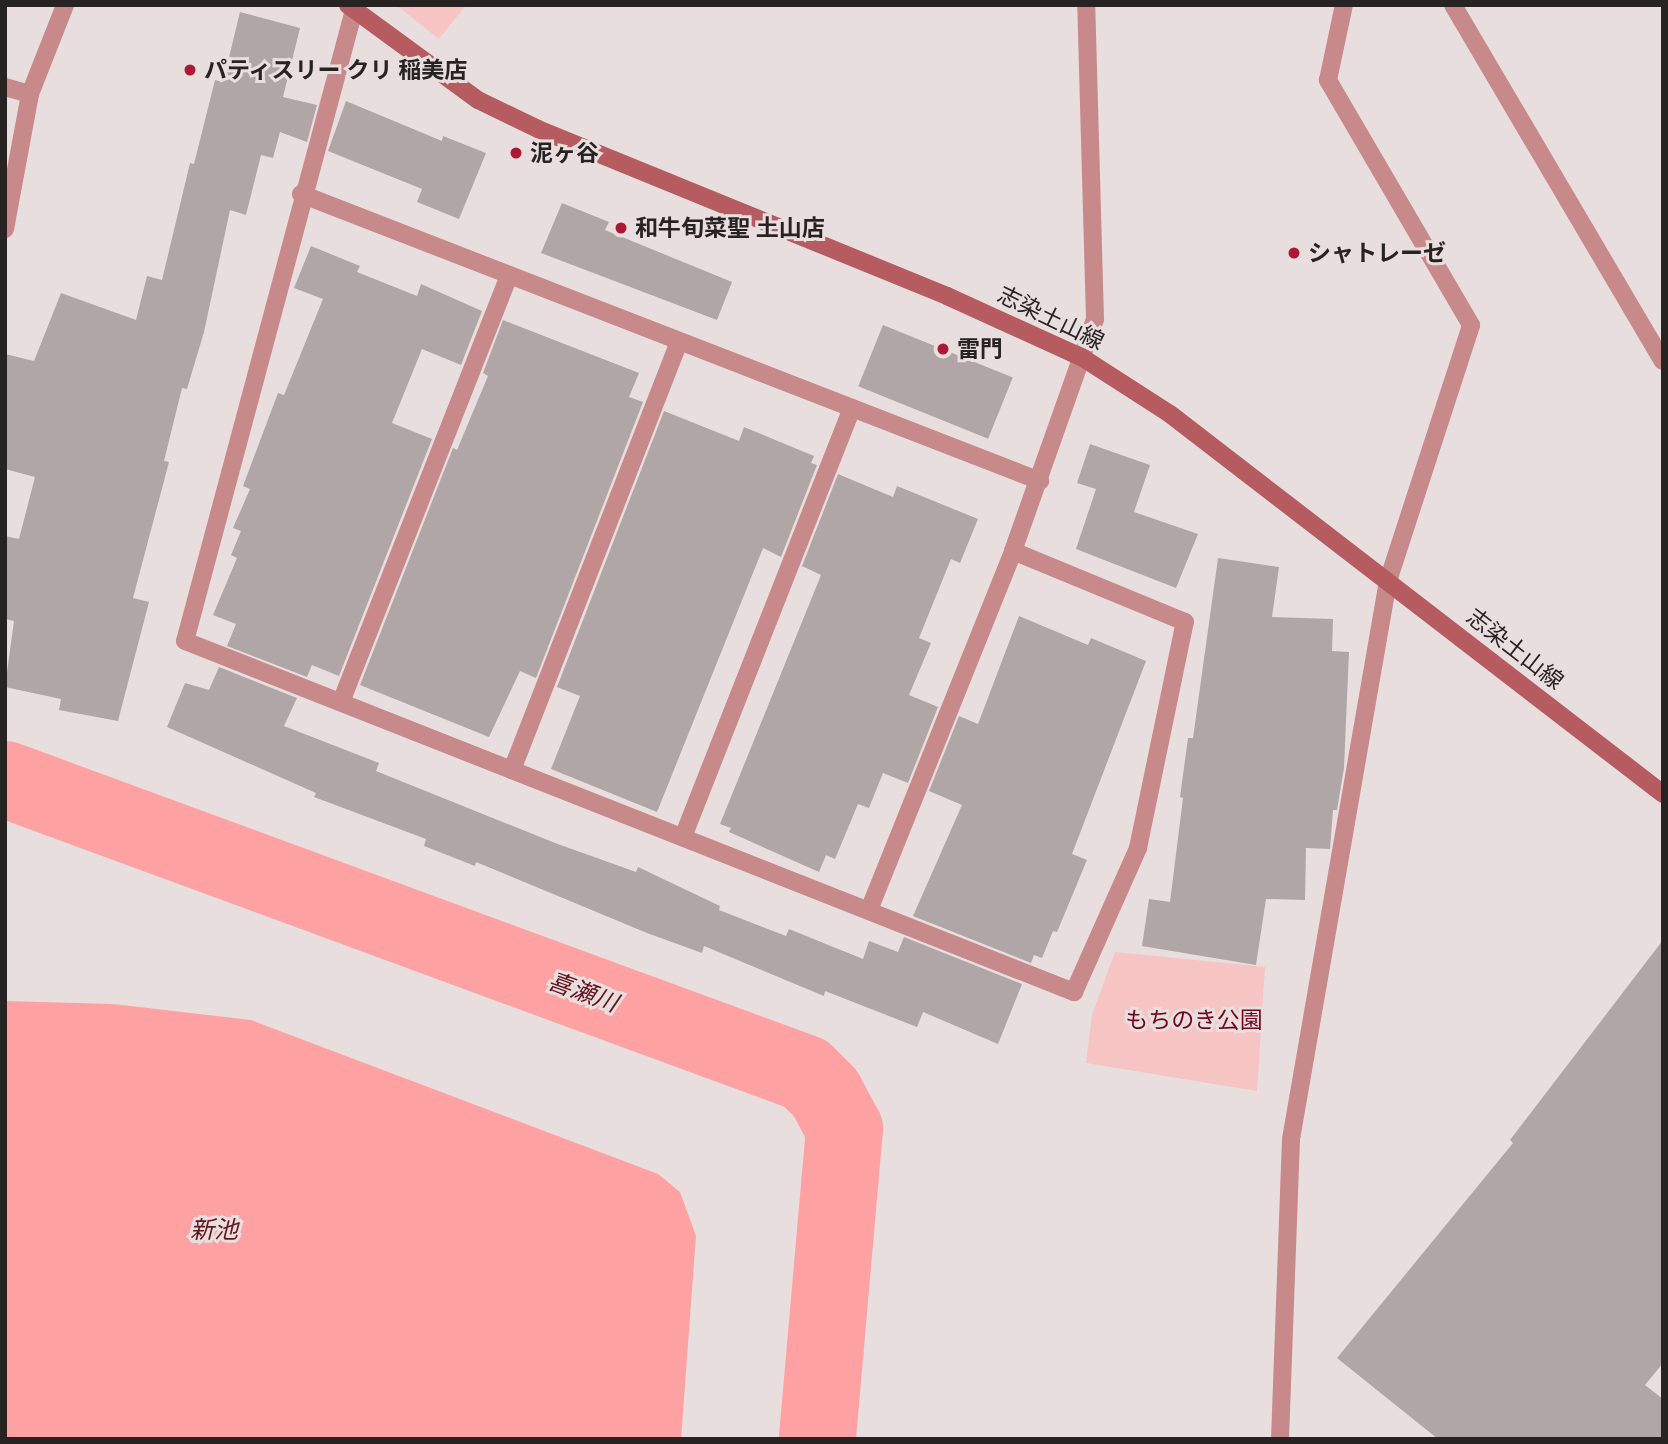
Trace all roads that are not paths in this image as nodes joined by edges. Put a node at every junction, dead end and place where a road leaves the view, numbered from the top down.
1 (65, 5) edge
2 (1086, 5) edge
3 (1345, 5) edge
4 (1453, 5) edge
5 (351, 8) edge
6 (5, 87) edge
7 (30, 94) junction
8 (301, 194) junction
9 (5, 229) edge
10 (509, 275) junction
11 (679, 341) junction
12 (1083, 358) junction
13 (1663, 362) edge
14 (852, 408) junction
15 (1040, 481) junction
16 (1013, 551) junction
17 (1388, 581) junction
18 (341, 702) junction
19 (512, 770) junction
20 (1663, 794) edge
21 (683, 837) junction
22 (869, 910) junction
23 (1280, 1439) edge

1 - 7 street
2 - 12 street
3 - 17 street
4 - 13 street
5 - 8 street
5 - 12 main road, 志染土山線
6 - 7 street
7 - 9 street
8 - 10 street
8 - 18 street
10 - 11 street
10 - 18 street
11 - 14 street
11 - 19 street
12 - 15 street
12 - 17 main road, 志染土山線
14 - 15 street
14 - 21 street
15 - 16 street
16 - 22 street
16 - 22 street
17 - 20 main road, 志染土山線
17 - 23 street
18 - 19 street
19 - 21 street
21 - 22 street

